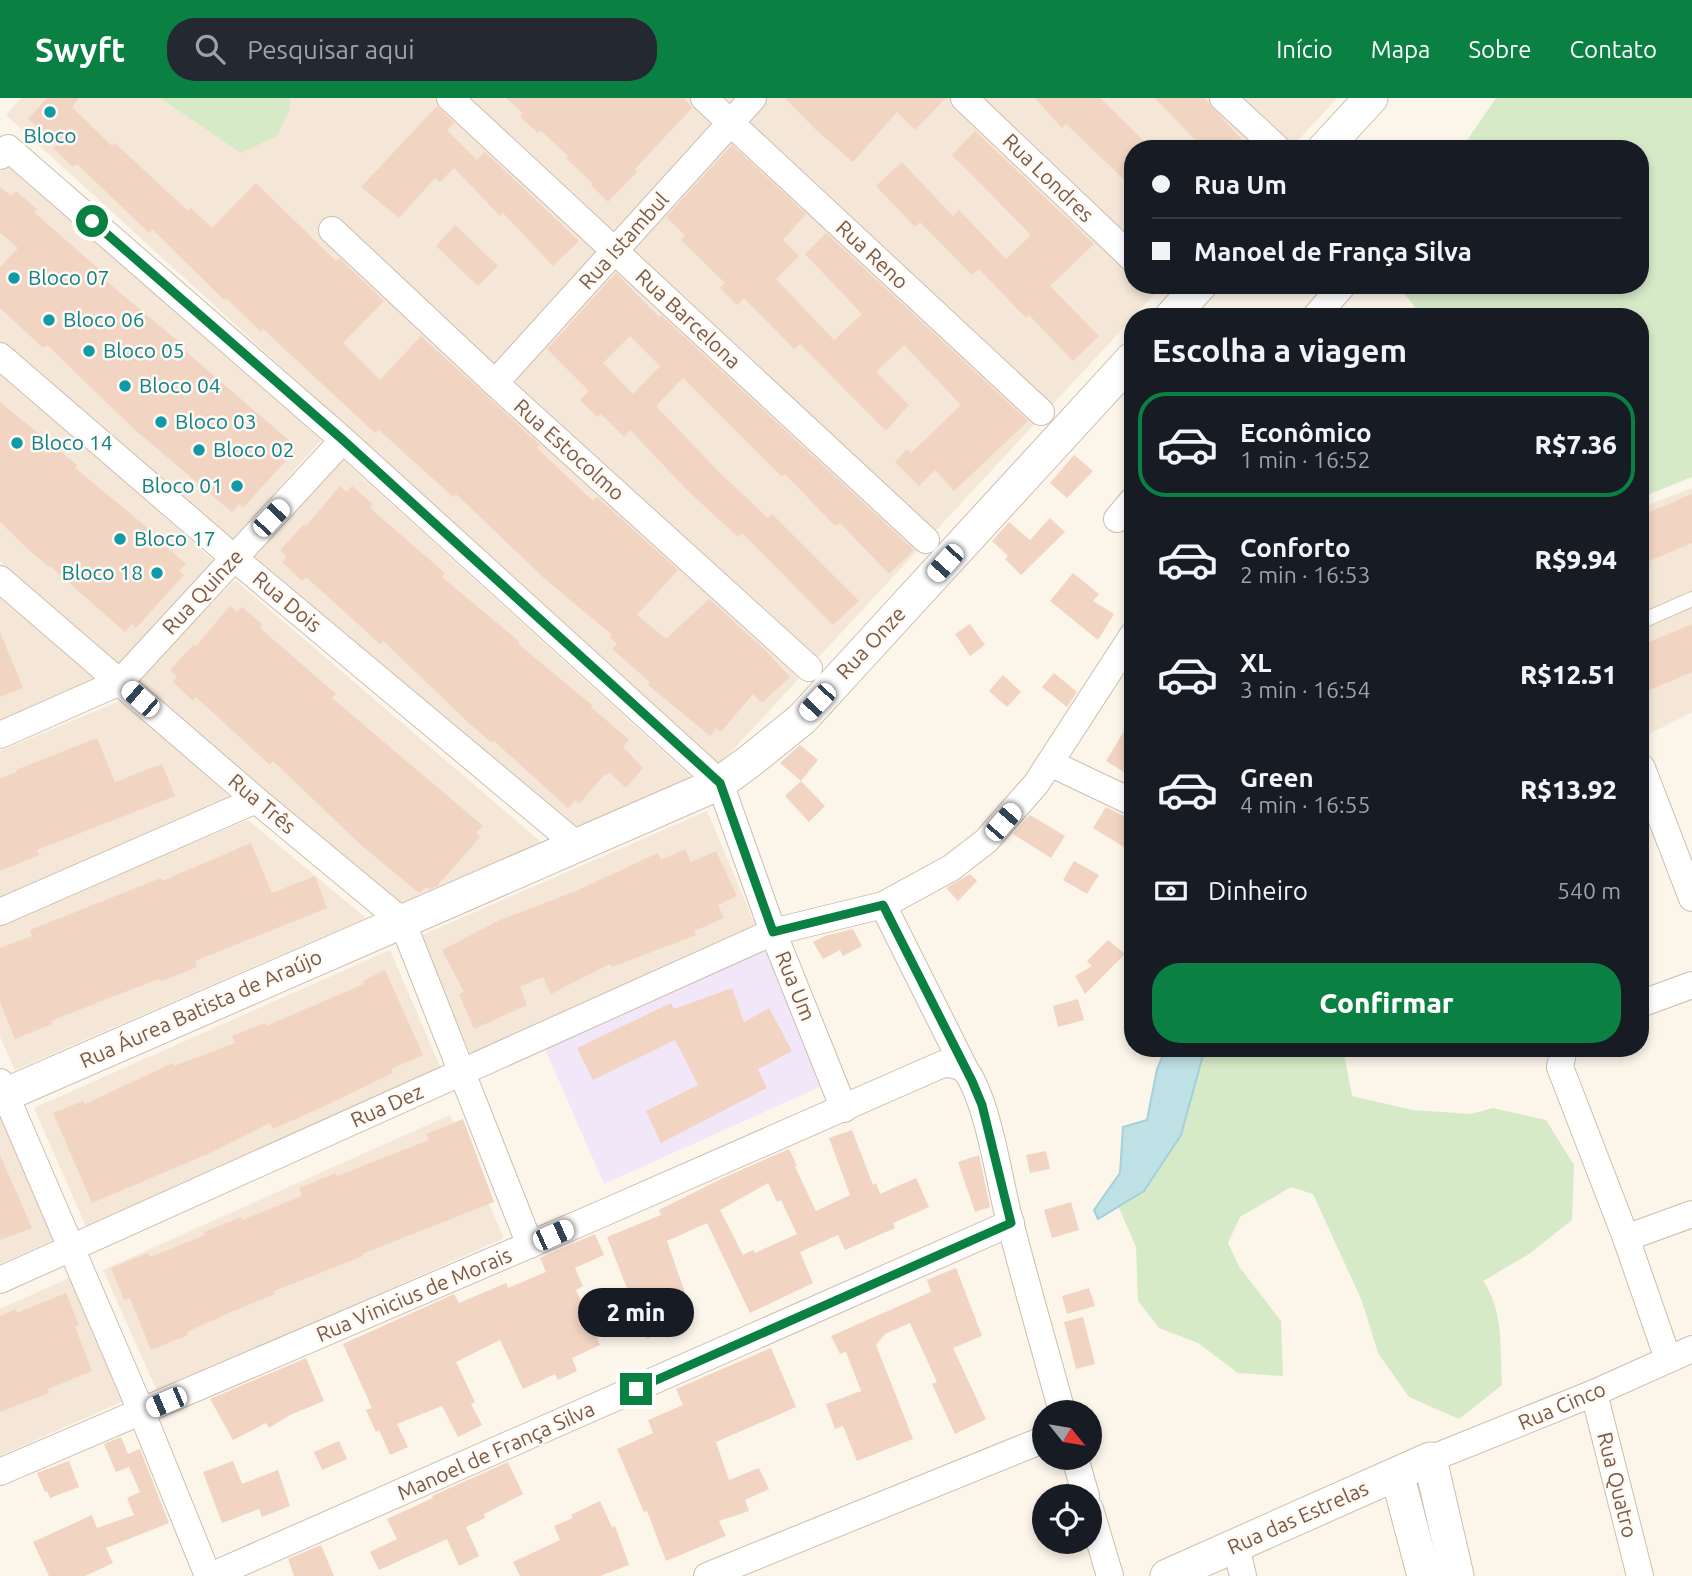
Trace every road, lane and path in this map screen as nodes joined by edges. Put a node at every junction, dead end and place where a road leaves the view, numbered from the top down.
1 (450, 98) edge
2 (704, 98) edge
3 (754, 98) edge
4 (964, 98) edge
5 (1223, 98) edge
6 (1371, 98) edge
7 (730, 123) junction
8 (1268, 140) edge
9 (1332, 140) edge
10 (0, 156) edge
11 (332, 230) dead end
12 (1124, 250) edge
13 (615, 251) junction
14 (1335, 294) edge
15 (1323, 308) edge
16 (0, 356) edge
17 (1124, 368) edge
18 (495, 383) junction
19 (1041, 412) dead end
20 (343, 440) junction
21 (926, 540) dead end
22 (234, 558) junction
23 (0, 579) edge
24 (1692, 599) edge
25 (1649, 618) edge
26 (1124, 648) edge
27 (809, 668) dead end
28 (120, 682) junction
29 (0, 734) edge
30 (1050, 763) junction
31 (720, 783) junction
32 (1649, 786) edge
33 (1124, 798) edge
34 (256, 800) junction
35 (577, 845) junction
36 (1692, 898) edge
37 (883, 905) junction
38 (0, 912) edge
39 (402, 921) junction
40 (773, 932) junction
41 (1692, 985) edge
42 (1649, 1001) edge
43 (1562, 1057) edge
44 (954, 1066) junction
45 (462, 1072) junction
46 (2, 1091) edge
47 (844, 1109) junction
48 (1692, 1214) edge
49 (1011, 1223) junction
50 (1626, 1238) junction
51 (530, 1245) junction
52 (71, 1248) junction
53 (0, 1280) edge
54 (1680, 1354) edge
55 (1594, 1393) junction
56 (1059, 1400) edge
57 (142, 1413) junction
58 (1032, 1443) edge
59 (1430, 1459) junction
60 (0, 1472) edge
61 (1397, 1474) junction
62 (1102, 1549) edge
63 (1239, 1561) edge
64 (210, 1576) edge
65 (707, 1576) edge
66 (1110, 1576) edge
67 (1167, 1576) edge
68 (1423, 1576) edge
69 (1457, 1576) edge
70 (1640, 1576) edge

1 - 13 street, Rua Barcelona
2 - 7 street, Rua Reno
3 - 7 street, Rua Istambul
4 - 12 street, Rua Londres
5 - 8 street
6 - 9 street
7 - 13 street, Rua Istambul
7 - 19 street, Rua Reno
10 - 20 street, Rua Um
11 - 18 street, Rua Estocolmo
13 - 18 street, Rua Istambul
13 - 21 street, Rua Barcelona
14 - 15 street
16 - 22 street, Rua Dois
17 - 31 street, Rua Onze
18 - 27 street, Rua Estocolmo
20 - 22 street, Rua Quinze
20 - 31 street, Rua Um
22 - 28 street, Rua Quinze
22 - 35 street, Rua Dois
23 - 28 street, Rua Três
24 - 25 lane
26 - 30 street, Rua Dez
28 - 29 street
28 - 34 street, Rua Três
30 - 33 street
30 - 37 street, Rua Dez
31 - 35 street, Rua Onze
31 - 40 street, Rua Um
32 - 36 street
34 - 38 street
34 - 39 street, Rua Três
35 - 39 street, Rua Onze
37 - 40 street, Rua Dez
37 - 44 street
39 - 45 street, Rua Três
39 - 46 street, Rua Áurea Batista de Araújo
40 - 45 street, Rua Dez
40 - 47 street, Rua Um
41 - 42 street
43 - 50 street
44 - 47 street, Rua Vinicius de Morais
44 - 49 street
45 - 51 street, Rua Três
45 - 52 street, Rua Dez
46 - 52 street
47 - 51 street, Rua Vinicius de Morais
48 - 50 street
49 - 56 street
49 - 64 street, Manoel de França Silva
50 - 54 street
51 - 57 street, Rua Vinicius de Morais
52 - 53 street, Rua Dez
52 - 57 street
54 - 55 street, Rua Cinco
55 - 59 street, Rua Cinco
55 - 70 street, Rua Quatro
57 - 60 street, Rua Vinicius de Morais
57 - 64 street
58 - 65 street
59 - 61 street, Rua das Estrelas
59 - 69 street
61 - 63 street, Rua das Estrelas
61 - 68 street
62 - 66 street
63 - 67 street, Rua das Estrelas

